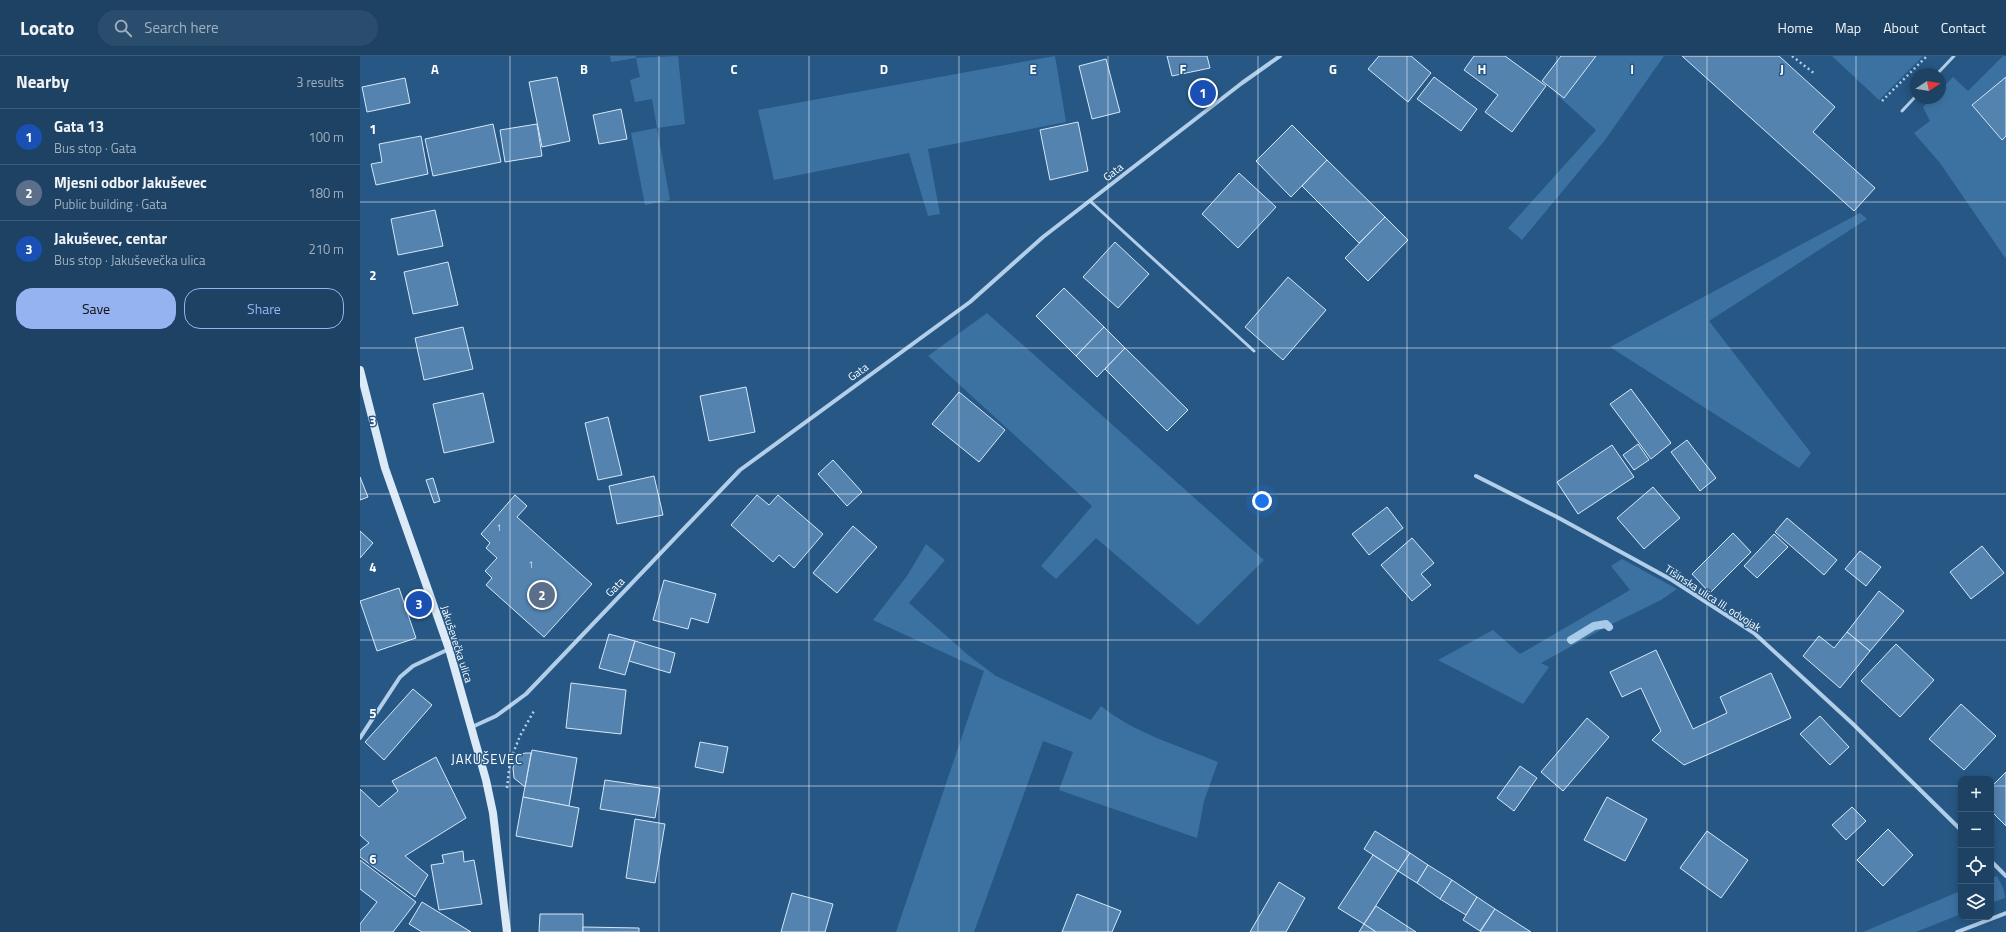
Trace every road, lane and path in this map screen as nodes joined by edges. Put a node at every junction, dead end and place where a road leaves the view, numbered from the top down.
1 (1280, 56) edge
2 (1792, 56) edge
3 (1927, 56) edge
4 (1954, 56) edge
5 (1943, 68) edge
6 (1815, 74) dead end
7 (1882, 101) dead end
8 (1910, 102) edge
9 (1902, 111) dead end
10 (1090, 201) junction
11 (1254, 351) dead end
12 (360, 370) edge
13 (1476, 476) dead end
14 (449, 649) junction
15 (537, 706) dead end
16 (471, 728) junction
17 (360, 738) edge
18 (507, 791) dead end
19 (1958, 827) edge
20 (1994, 864) edge
21 (2006, 876) edge
22 (2006, 913) edge
23 (507, 932) edge
24 (1957, 932) edge

1 - 10 street, Gata
2 - 6 path
3 - 7 path
4 - 5 lane
8 - 9 lane
10 - 11 lane
10 - 16 street, Gata
12 - 14 main road, Jakuševečka ulica
13 - 19 street, Tišinska ulica III. odvojak
14 - 16 main road, Jakuševečka ulica
14 - 17 street
15 - 18 path
16 - 23 main road, Jakuševečka ulica
20 - 21 street
22 - 24 street

